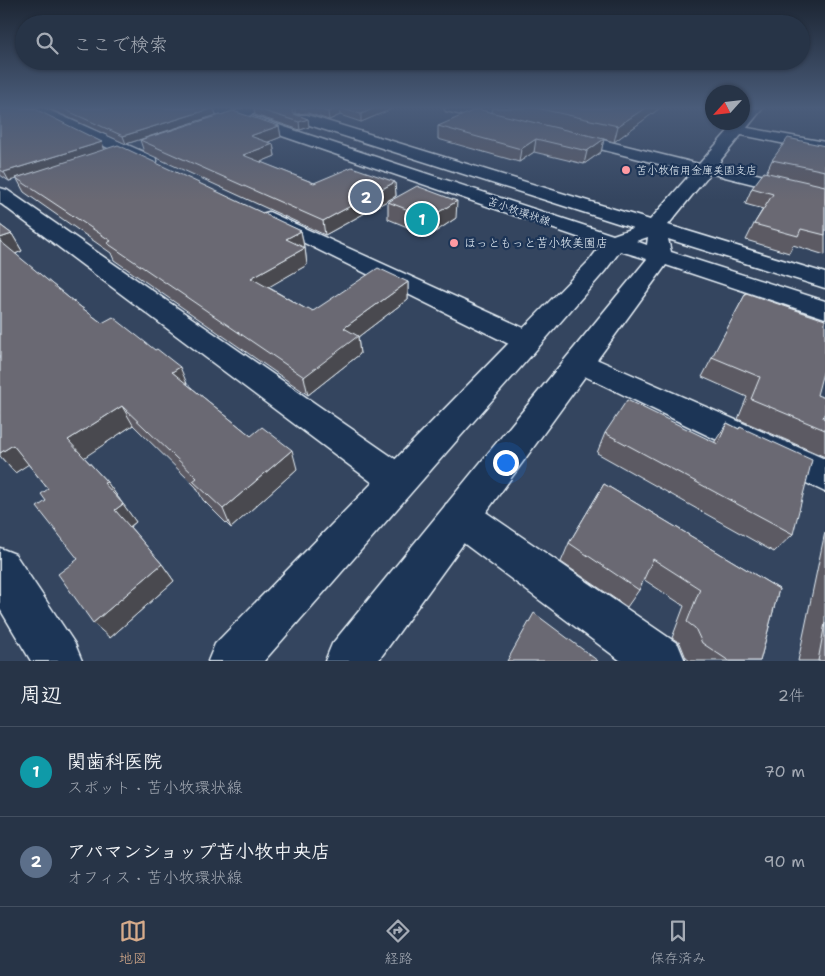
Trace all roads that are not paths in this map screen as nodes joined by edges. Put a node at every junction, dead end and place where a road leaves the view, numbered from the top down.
1 (100, 139) edge
2 (305, 139) edge
3 (361, 139) edge
4 (578, 139) edge
5 (729, 139) edge
6 (783, 139) edge
7 (825, 147) edge
8 (162, 168) edge
9 (704, 168) junction
10 (6, 191) edge
11 (825, 196) edge
12 (252, 210) edge
13 (616, 242) junction
14 (658, 242) junction
15 (825, 281) edge
16 (825, 310) edge
17 (527, 341) junction
18 (580, 362) junction
19 (825, 476) edge
20 (398, 481) junction
21 (460, 517) junction
22 (0, 569) edge
23 (58, 661) edge
24 (232, 661) edge
25 (349, 661) edge
26 (661, 661) edge

1 - 8 street
2 - 13 street, 苫小牧環状線
3 - 14 street, 苫小牧環状線
4 - 9 street
5 - 9 street
6 - 7 street
9 - 11 street
9 - 14 street
10 - 20 street
12 - 17 street
13 - 14 street
13 - 17 street
14 - 15 street, 苫小牧環状線
14 - 16 street, 苫小牧環状線
14 - 18 street
17 - 20 street
18 - 19 street
18 - 21 street
20 - 24 street
21 - 25 street
21 - 26 street
22 - 23 street

